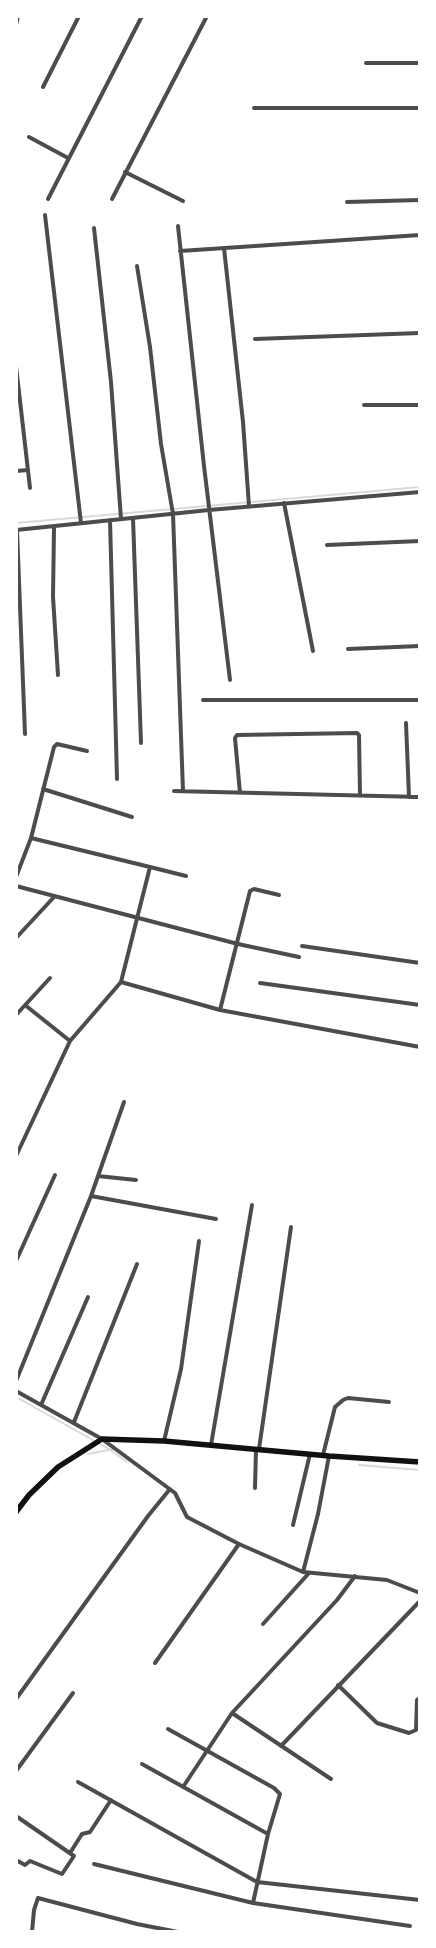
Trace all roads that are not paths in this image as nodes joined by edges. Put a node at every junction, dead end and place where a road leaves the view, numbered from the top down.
1 (18, 16) edge
2 (79, 16) edge
3 (142, 16) edge
4 (207, 16) edge
5 (16, 25) edge
6 (366, 63) dead end
7 (420, 63) edge
8 (43, 87) dead end
9 (254, 108) dead end
10 (420, 108) edge
11 (29, 137) dead end
12 (68, 158) junction
13 (126, 172) junction
14 (48, 199) dead end
15 (112, 199) dead end
16 (420, 200) edge
17 (183, 201) dead end
18 (347, 202) dead end
19 (45, 216) dead end
20 (178, 226) dead end
21 (94, 228) dead end
22 (420, 235) edge
23 (224, 248) junction
24 (180, 251) junction
25 (137, 266) dead end
26 (420, 332) edge
27 (255, 339) dead end
28 (16, 366) edge
29 (364, 405) dead end
30 (420, 405) edge
31 (28, 470) junction
32 (16, 471) edge
33 (30, 488) dead end
34 (420, 492) edge
35 (249, 503) junction
36 (284, 503) junction
37 (209, 507) junction
38 (173, 510) junction
39 (121, 515) junction
40 (133, 518) junction
41 (80, 519) junction
42 (110, 520) junction
43 (54, 528) junction
44 (17, 530) edge
45 (420, 541) edge
46 (327, 545) dead end
47 (420, 646) edge
48 (348, 649) dead end
49 (313, 651) dead end
50 (58, 675) dead end
51 (230, 680) dead end
52 (203, 700) dead end
53 (420, 700) edge
54 (406, 723) dead end
55 (25, 734) dead end
56 (141, 743) dead end
57 (87, 751) dead end
58 (117, 779) dead end
59 (44, 789) junction
60 (174, 791) dead end
61 (183, 791) junction
62 (240, 793) junction
63 (360, 795) junction
64 (409, 797) junction
65 (420, 797) edge
66 (132, 817) dead end
67 (32, 838) junction
68 (150, 867) junction
69 (186, 876) dead end
70 (16, 877) edge
71 (16, 886) edge
72 (280, 896) dead end
73 (54, 897) junction
74 (137, 917) junction
75 (16, 938) edge
76 (238, 944) junction
77 (302, 946) dead end
78 (299, 957) dead end
79 (420, 963) edge
80 (50, 978) dead end
81 (121, 982) junction
82 (260, 983) dead end
83 (26, 1005) junction
84 (420, 1005) edge
85 (220, 1010) junction
86 (16, 1015) edge
87 (70, 1041) junction
88 (420, 1046) edge
89 (124, 1102) dead end
90 (16, 1156) edge
91 (55, 1175) dead end
92 (98, 1176) junction
93 (136, 1180) dead end
94 (91, 1196) junction
95 (252, 1205) dead end
96 (216, 1219) dead end
97 (291, 1227) dead end
98 (199, 1241) dead end
99 (16, 1262) edge
100 (137, 1264) dead end
101 (88, 1297) dead end
102 (16, 1381) edge
103 (16, 1391) edge
104 (389, 1402) dead end
105 (41, 1405) junction
106 (74, 1422) junction
107 (102, 1439) junction
108 (164, 1440) junction
109 (211, 1445) junction
110 (257, 1449) junction
111 (310, 1454) junction
112 (326, 1456) junction
113 (420, 1462) edge
114 (255, 1488) dead end
115 (170, 1489) junction
116 (16, 1512) edge
117 (293, 1525) dead end
118 (239, 1544) junction
119 (303, 1572) junction
120 (309, 1573) junction
121 (355, 1576) junction
122 (420, 1593) edge
123 (420, 1601) edge
124 (263, 1624) dead end
125 (155, 1663) dead end
126 (338, 1685) junction
127 (73, 1693) dead end
128 (420, 1698) edge
129 (16, 1699) edge
130 (232, 1713) junction
131 (168, 1729) dead end
132 (281, 1746) junction
133 (207, 1750) junction
134 (142, 1764) dead end
135 (16, 1772) edge
136 (330, 1779) dead end
137 (78, 1782) dead end
138 (183, 1787) junction
139 (111, 1800) junction
140 (16, 1816) edge
141 (268, 1834) junction
142 (70, 1853) junction
143 (16, 1860) edge
144 (94, 1864) dead end
145 (257, 1882) junction
146 (420, 1900) edge
147 (252, 1902) junction
148 (410, 1926) dead end
149 (32, 1932) edge
150 (178, 1932) edge

1 - 5 street
2 - 8 street
3 - 12 street
4 - 13 street
6 - 7 street
9 - 10 street
11 - 12 street
12 - 14 street
13 - 15 street
13 - 17 street
16 - 18 street
19 - 41 street
20 - 24 street
21 - 39 street
22 - 23 street
23 - 24 street
23 - 35 street
24 - 37 street
25 - 38 street
26 - 27 street
28 - 31 street
29 - 30 street
31 - 32 street
31 - 33 street
34 - 36 street
35 - 36 street
35 - 37 street
36 - 49 street
37 - 38 street
37 - 51 street
38 - 40 street
38 - 61 street
39 - 40 street
39 - 42 street
40 - 56 street
41 - 42 street
41 - 43 street
42 - 58 street
43 - 44 street
43 - 50 street
44 - 55 street
45 - 46 street
47 - 48 street
52 - 53 street
54 - 64 street
57 - 59 street
59 - 66 street
59 - 67 street
60 - 61 street
61 - 62 street
62 - 63 street
62 - 63 street
63 - 64 street
64 - 65 street
67 - 68 street
67 - 70 street
68 - 69 street
68 - 74 street
71 - 73 street
72 - 76 street
73 - 74 street
73 - 75 street
74 - 76 street
74 - 81 street
76 - 78 street
76 - 85 street
77 - 79 street
80 - 83 street
81 - 85 street
81 - 87 street
82 - 84 street
83 - 86 street
83 - 87 street
85 - 88 street
87 - 90 street
89 - 92 street
91 - 99 street
92 - 93 street
92 - 94 street
94 - 96 street
94 - 102 street
95 - 109 street
97 - 110 street
98 - 108 street
100 - 106 street
101 - 105 street
103 - 105 street
104 - 112 street
105 - 106 street
106 - 107 street
107 - 108 main road
107 - 115 street
107 - 116 main road
108 - 109 main road
109 - 110 main road
110 - 111 main road
110 - 114 street
111 - 112 main road
111 - 117 street
112 - 113 main road
112 - 119 street
115 - 118 street
115 - 129 street
118 - 119 street
118 - 125 street
119 - 120 street
120 - 121 street
120 - 124 street
121 - 122 street
121 - 130 street
123 - 126 street
126 - 128 street
126 - 132 street
127 - 135 street
130 - 132 street
130 - 133 street
131 - 133 street
132 - 136 street
133 - 138 street
133 - 141 street
134 - 138 street
137 - 139 street
138 - 141 street
139 - 142 street
139 - 145 street
140 - 142 street
141 - 145 street
142 - 143 street
144 - 147 street
145 - 146 street
145 - 147 street
147 - 148 street
149 - 150 street

